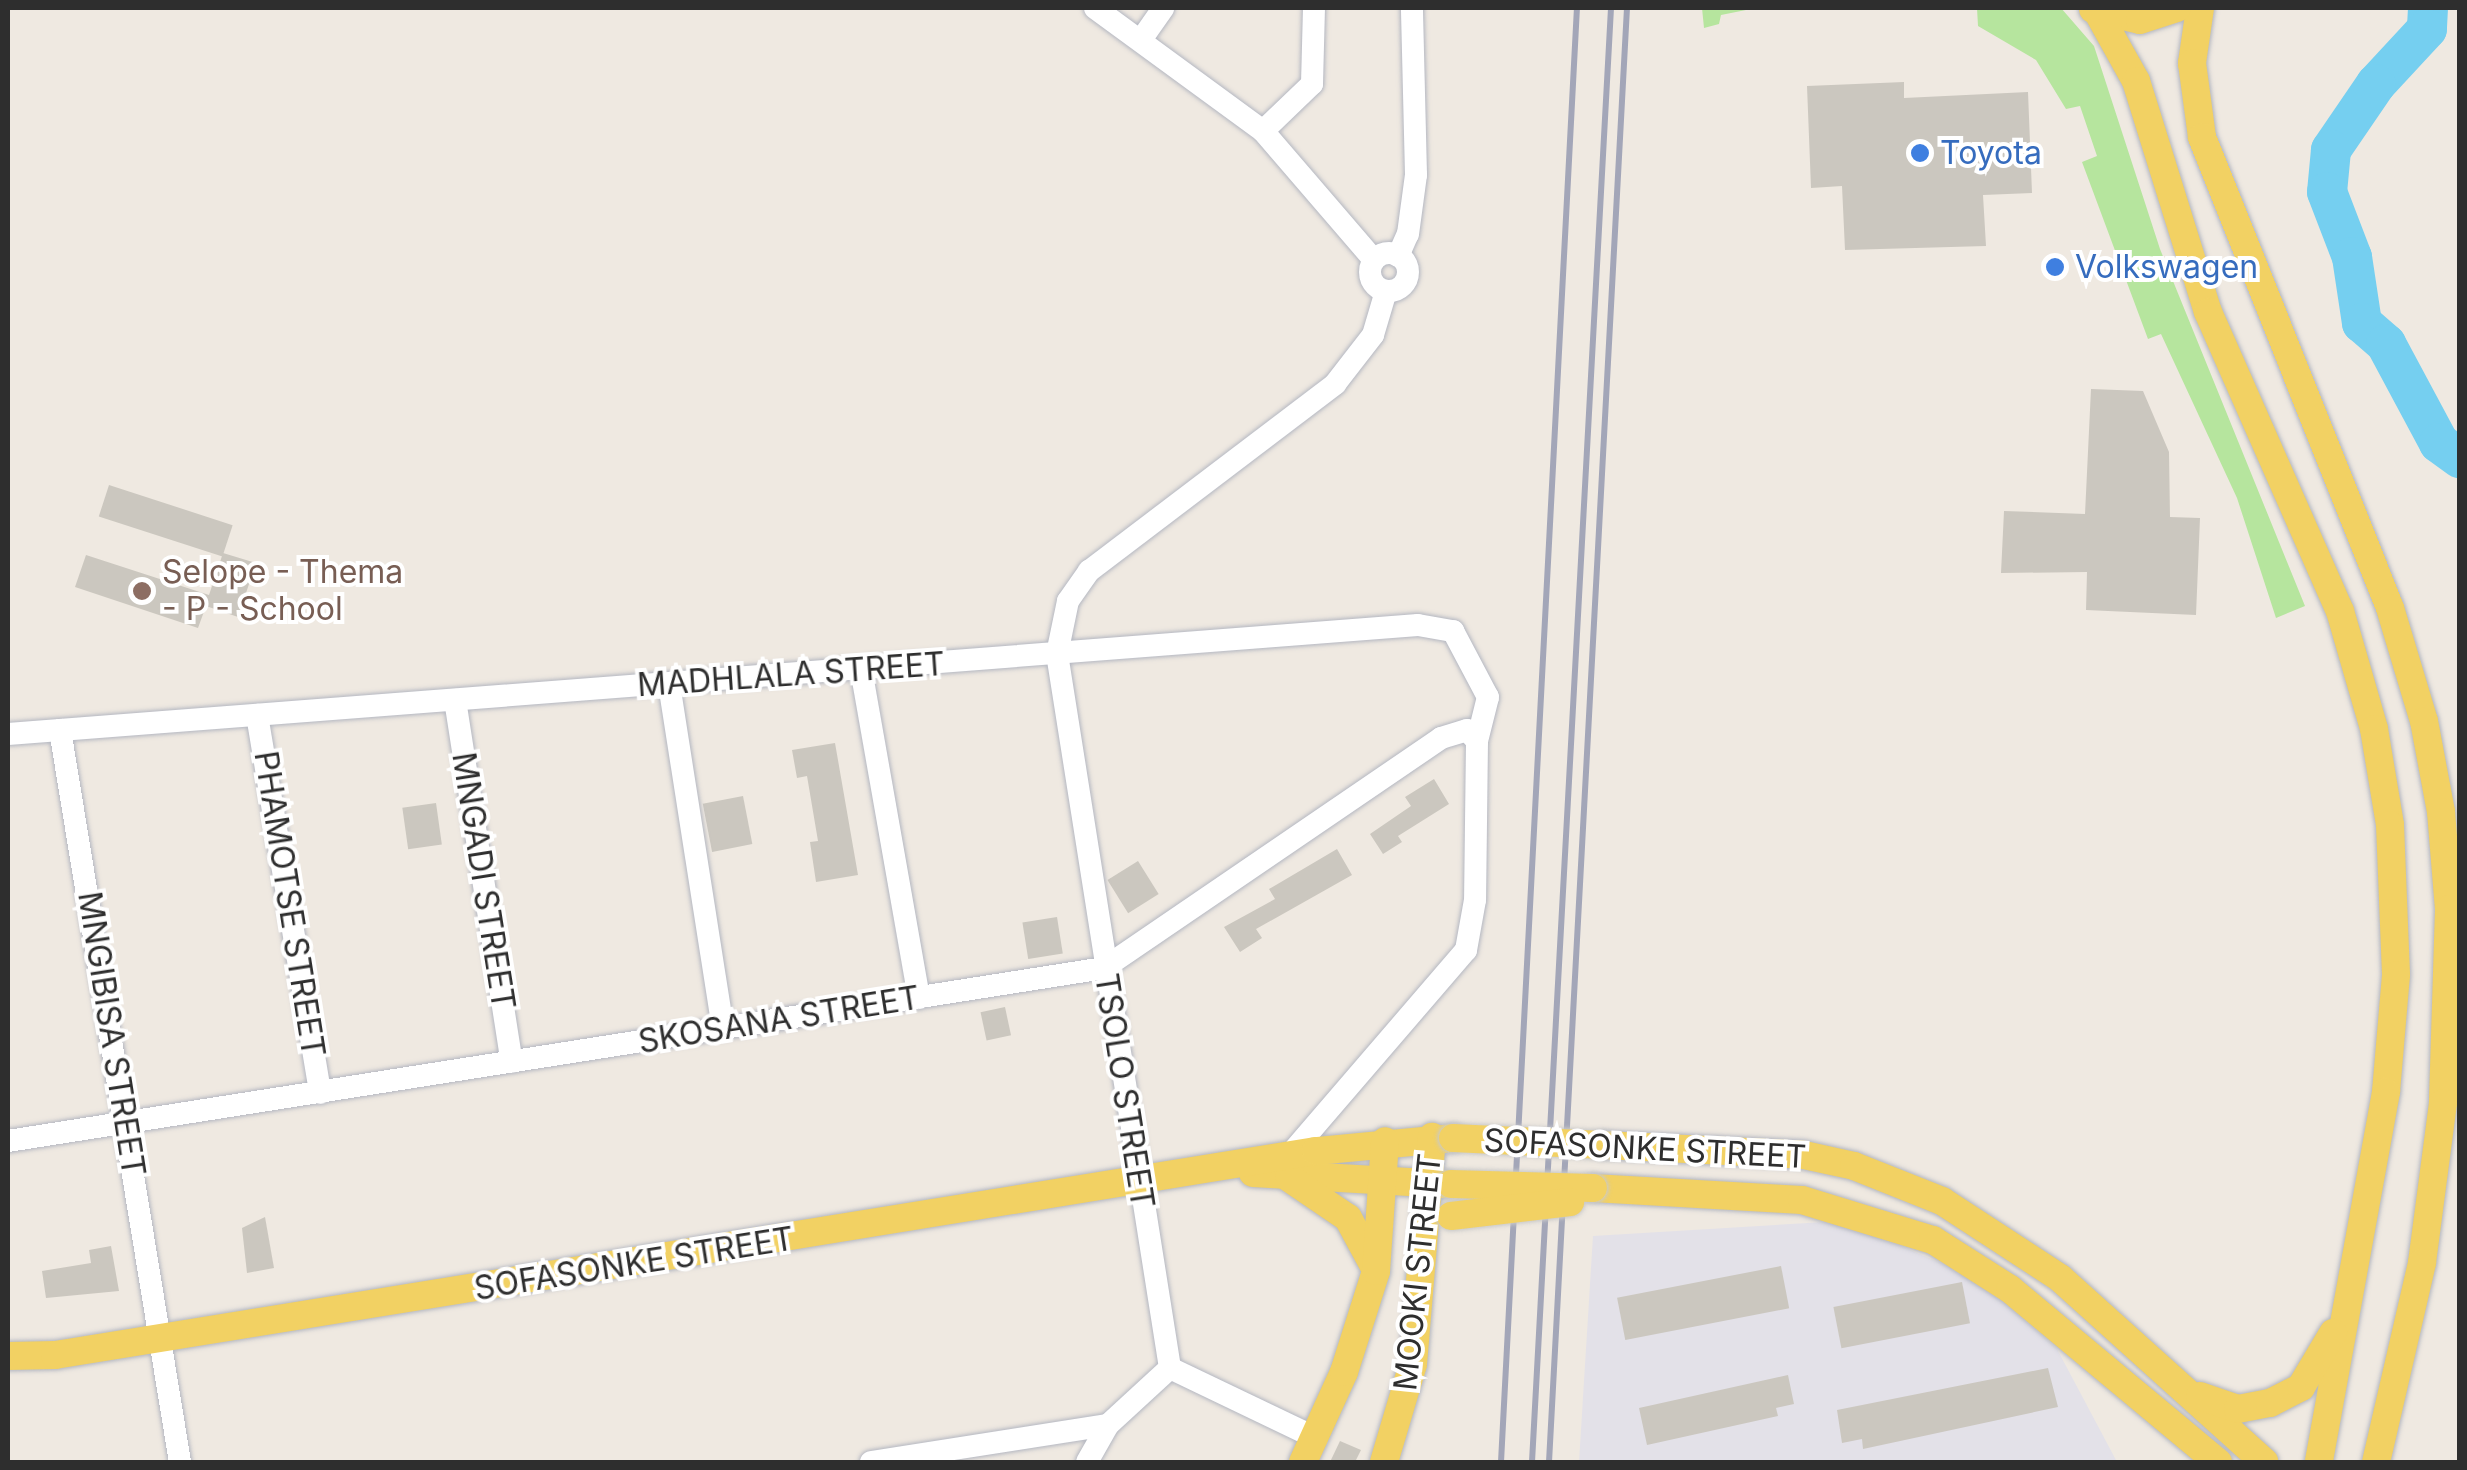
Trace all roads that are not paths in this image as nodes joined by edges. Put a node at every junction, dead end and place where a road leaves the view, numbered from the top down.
1 (1095, 8) edge
2 (1162, 8) edge
3 (1314, 8) edge
4 (1412, 8) edge
5 (2178, 8) edge
6 (2200, 8) edge
7 (2094, 10) edge
8 (1143, 38) junction
9 (1263, 131) junction
10 (1386, 258) junction
11 (1386, 291) junction
12 (1057, 654) junction
13 (860, 669) junction
14 (669, 684) junction
15 (455, 700) junction
16 (258, 715) junction
17 (60, 730) junction
18 (8, 734) edge
19 (1477, 741) junction
20 (1104, 968) junction
21 (918, 998) junction
22 (723, 1029) junction
23 (512, 1062) junction
24 (320, 1093) junction
25 (126, 1124) junction
26 (1442, 1138) junction
27 (8, 1141) edge
28 (1385, 1141) junction
29 (1287, 1166) junction
30 (1386, 1179) junction
31 (1138, 1184) junction
32 (1440, 1184) junction
33 (1587, 1194) junction
34 (1439, 1221) junction
35 (2358, 1259) junction
36 (1376, 1271) junction
37 (160, 1339) junction
38 (8, 1356) edge
39 (41, 1357) junction
40 (1170, 1368) junction
41 (8, 1371) edge
42 (2169, 1377) junction
43 (1108, 1425) junction
44 (1308, 1450) edge
45 (180, 1462) edge
46 (870, 1462) edge
47 (1088, 1462) edge
48 (1384, 1462) edge
49 (2218, 1462) edge
50 (2264, 1462) edge
51 (2319, 1462) edge
52 (2376, 1462) edge

1 - 8 street
2 - 8 street
3 - 9 street
4 - 10 street
5 - 7 main road
6 - 52 main road
7 - 35 main road
8 - 9 street
9 - 10 street
10 - 11 street
10 - 11 street
11 - 12 street
12 - 13 street, MADHLALA STREET
12 - 19 street, MADHLALA STREET
12 - 20 street, TSOLO STREET
13 - 14 street, MADHLALA STREET
13 - 21 street
14 - 15 street, MADHLALA STREET
14 - 22 street
15 - 16 street, MADHLALA STREET
15 - 23 street, MNGADI STREET
16 - 17 street, MADHLALA STREET
16 - 24 street, PHAMOTSE STREET
17 - 18 street, MADHLALA STREET
17 - 25 street, MNGIBISA STREET
19 - 20 street, SKOSANA STREET
19 - 29 street, MADHLALA STREET
20 - 21 street, SKOSANA STREET
20 - 31 street, TSOLO STREET
21 - 22 street, SKOSANA STREET
22 - 23 street, SKOSANA STREET
23 - 24 street, SKOSANA STREET
24 - 25 street, SKOSANA STREET
25 - 27 street, SKOSANA STREET
25 - 37 street, MNGIBISA STREET
26 - 28 main road, SOFASONKE STREET
26 - 32 main road, MOOKI STREET
26 - 42 main road, SOFASONKE STREET, bridge
28 - 29 main road, SOFASONKE STREET
28 - 30 main road, MOOKI STREET
29 - 30 main road, SOFASONKE STREET
29 - 31 main road, SOFASONKE STREET
29 - 36 main road
30 - 32 main road, SOFASONKE STREET
30 - 36 main road, MOOKI STREET
31 - 37 main road, SOFASONKE STREET
31 - 40 street, TSOLO STREET
32 - 33 main road, SOFASONKE STREET, bridge
32 - 34 main road, MOOKI STREET
33 - 34 main road, bridge
33 - 49 main road, SOFASONKE STREET
34 - 48 main road, MOOKI STREET
35 - 42 main road
35 - 51 main road
36 - 44 main road, MOOKI STREET
37 - 39 main road, SOFASONKE STREET
37 - 45 street, MNGIBISA STREET
38 - 39 main road, SOFASONKE STREET
39 - 41 main road, SOFASONKE STREET
40 - 43 street
40 - 44 street
42 - 50 main road, SOFASONKE STREET
43 - 46 street
43 - 47 street

